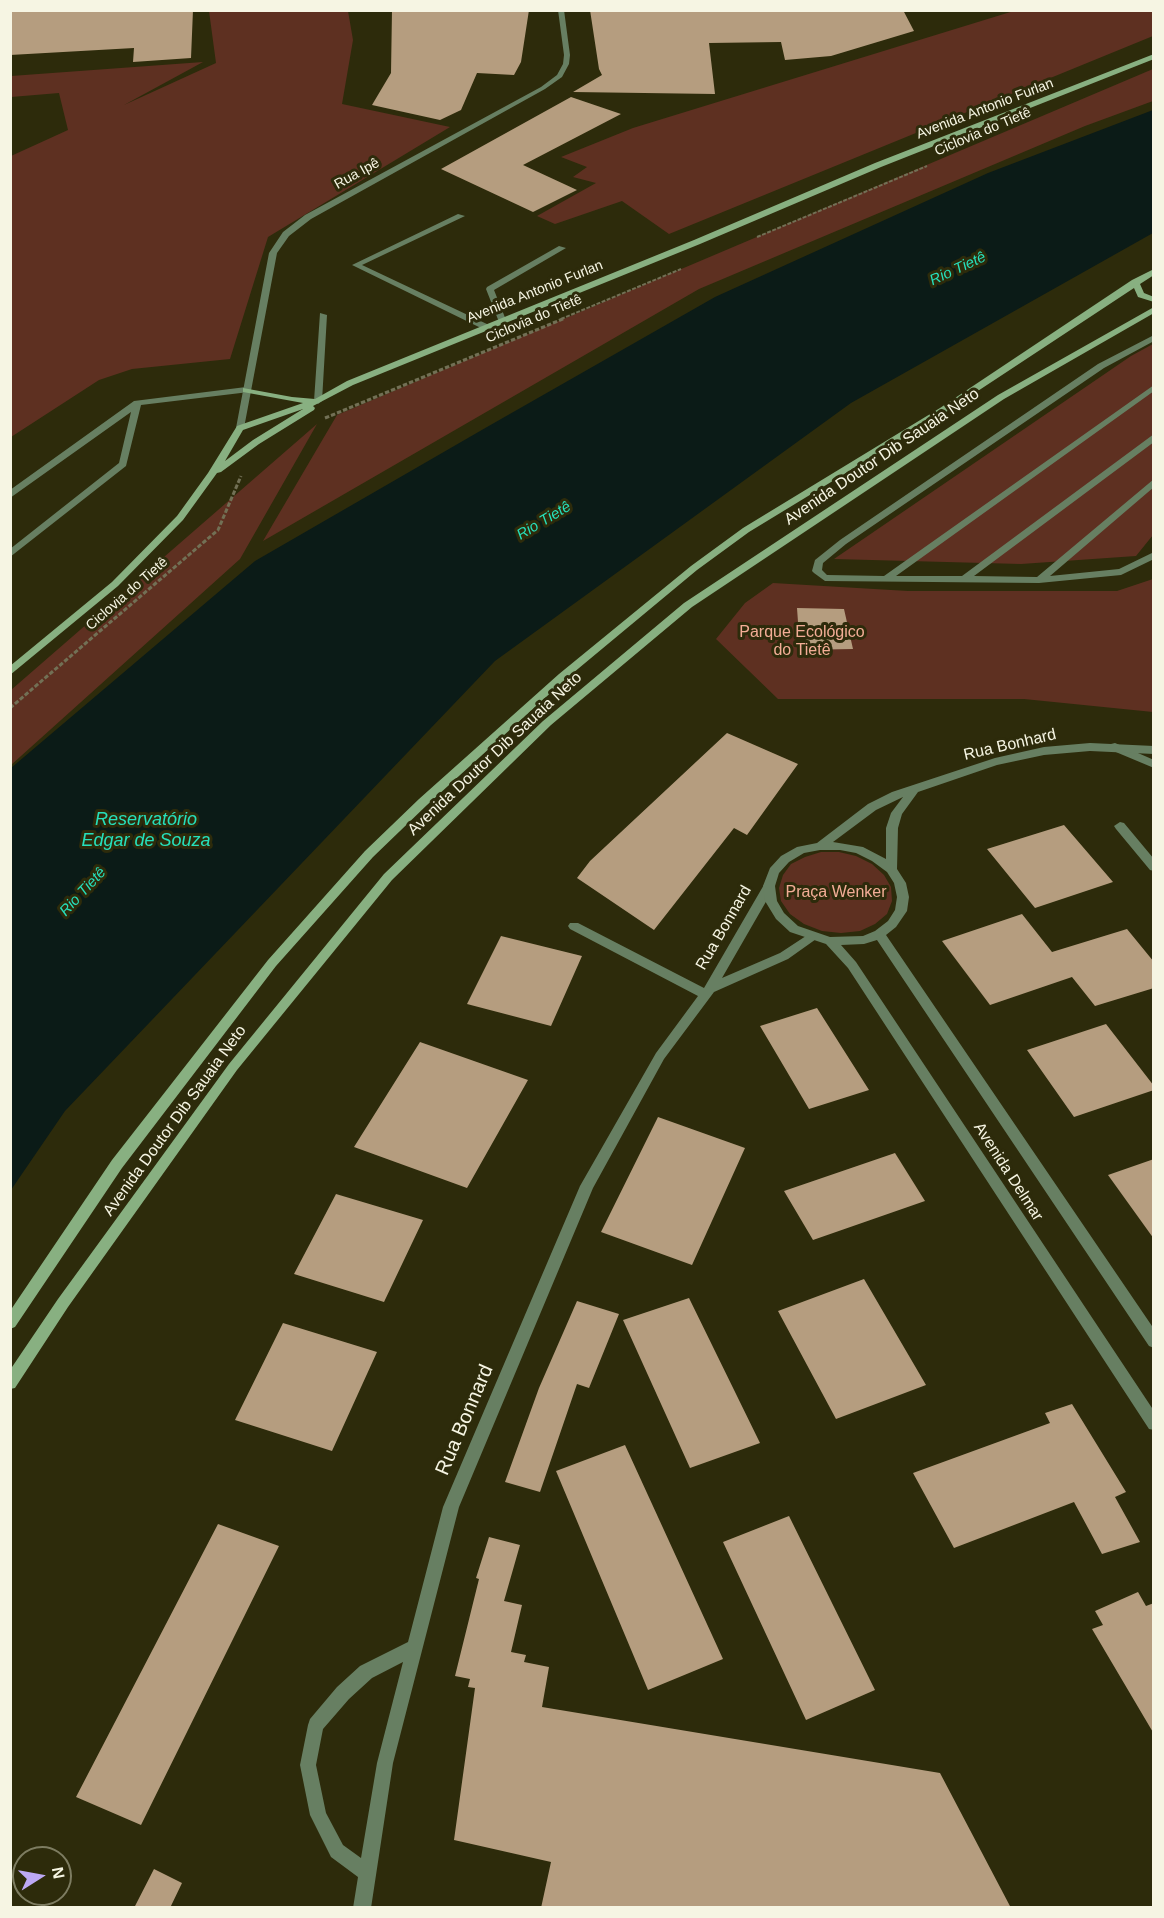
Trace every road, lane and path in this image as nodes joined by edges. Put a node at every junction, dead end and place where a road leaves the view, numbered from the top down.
1 (561, 10) edge
2 (1154, 56) edge
3 (935, 163) dead end
4 (461, 216) dead end
5 (749, 241) dead end
6 (562, 248) dead end
7 (683, 268) dead end
8 (1154, 271) edge
9 (1135, 282) junction
10 (1154, 300) edge
11 (1154, 309) edge
12 (323, 315) dead end
13 (502, 320) junction
14 (486, 327) junction
15 (1154, 337) edge
16 (350, 383) junction
17 (1154, 387) edge
18 (246, 390) junction
19 (318, 401) junction
20 (137, 403) junction
21 (322, 420) dead end
22 (240, 428) junction
23 (1154, 437) edge
24 (242, 473) dead end
25 (212, 474) junction
26 (1154, 482) edge
27 (10, 495) edge
28 (10, 554) edge
29 (1154, 555) edge
30 (884, 580) junction
31 (963, 580) junction
32 (1039, 580) junction
33 (10, 672) edge
34 (10, 708) edge
35 (1114, 746) junction
36 (1154, 750) edge
37 (1154, 764) edge
38 (916, 787) junction
39 (1120, 826) dead end
40 (820, 846) junction
41 (1154, 867) edge
42 (891, 869) junction
43 (769, 886) junction
44 (574, 926) dead end
45 (879, 934) junction
46 (813, 938) junction
47 (830, 941) junction
48 (708, 992) junction
49 (10, 1323) edge
50 (1154, 1342) edge
51 (10, 1383) edge
52 (1154, 1424) edge
53 (415, 1647) junction
54 (368, 1874) junction
55 (362, 1908) edge

1 - 18 street, Rua Ipê
2 - 13 main road, Avenida Antonio Furlan
3 - 5 path, Ciclovia do Tietê
4 - 14 street
6 - 13 street
7 - 21 path, Ciclovia do Tietê
8 - 9 main road, Avenida Doutor Dib Sauaia Neto
9 - 10 main road
9 - 49 main road, Avenida Doutor Dib Sauaia Neto
11 - 51 main road, Avenida Doutor Dib Sauaia Neto
12 - 19 street
13 - 14 main road, Avenida Antonio Furlan
14 - 16 main road, Avenida Antonio Furlan
15 - 30 street
16 - 19 main road, Avenida Antonio Furlan
16 - 25 main road
17 - 30 street
18 - 19 main road
18 - 20 street
18 - 22 street, Rua Ipê
19 - 22 main road, Avenida Antonio Furlan
20 - 27 street
20 - 28 street
22 - 25 main road
23 - 31 street
24 - 34 path, Ciclovia do Tietê
25 - 33 main road
26 - 32 street
29 - 32 street
30 - 31 street
31 - 32 street
35 - 36 street
35 - 37 street
35 - 38 street, Rua Bonhard
38 - 40 street, Rua Bonhard
38 - 42 street
39 - 41 street
40 - 42 street
40 - 43 street
42 - 45 street
43 - 46 street
43 - 48 street, Rua Bonnard
44 - 48 street
45 - 47 street
45 - 50 street, Avenida Delmar
46 - 47 street
46 - 48 street, Rua Bonnard
47 - 52 street, Avenida Delmar
48 - 53 street, Rua Bonnard
53 - 54 street, Rua Bonnard
53 - 54 street
54 - 55 street, Rua Bonnard

